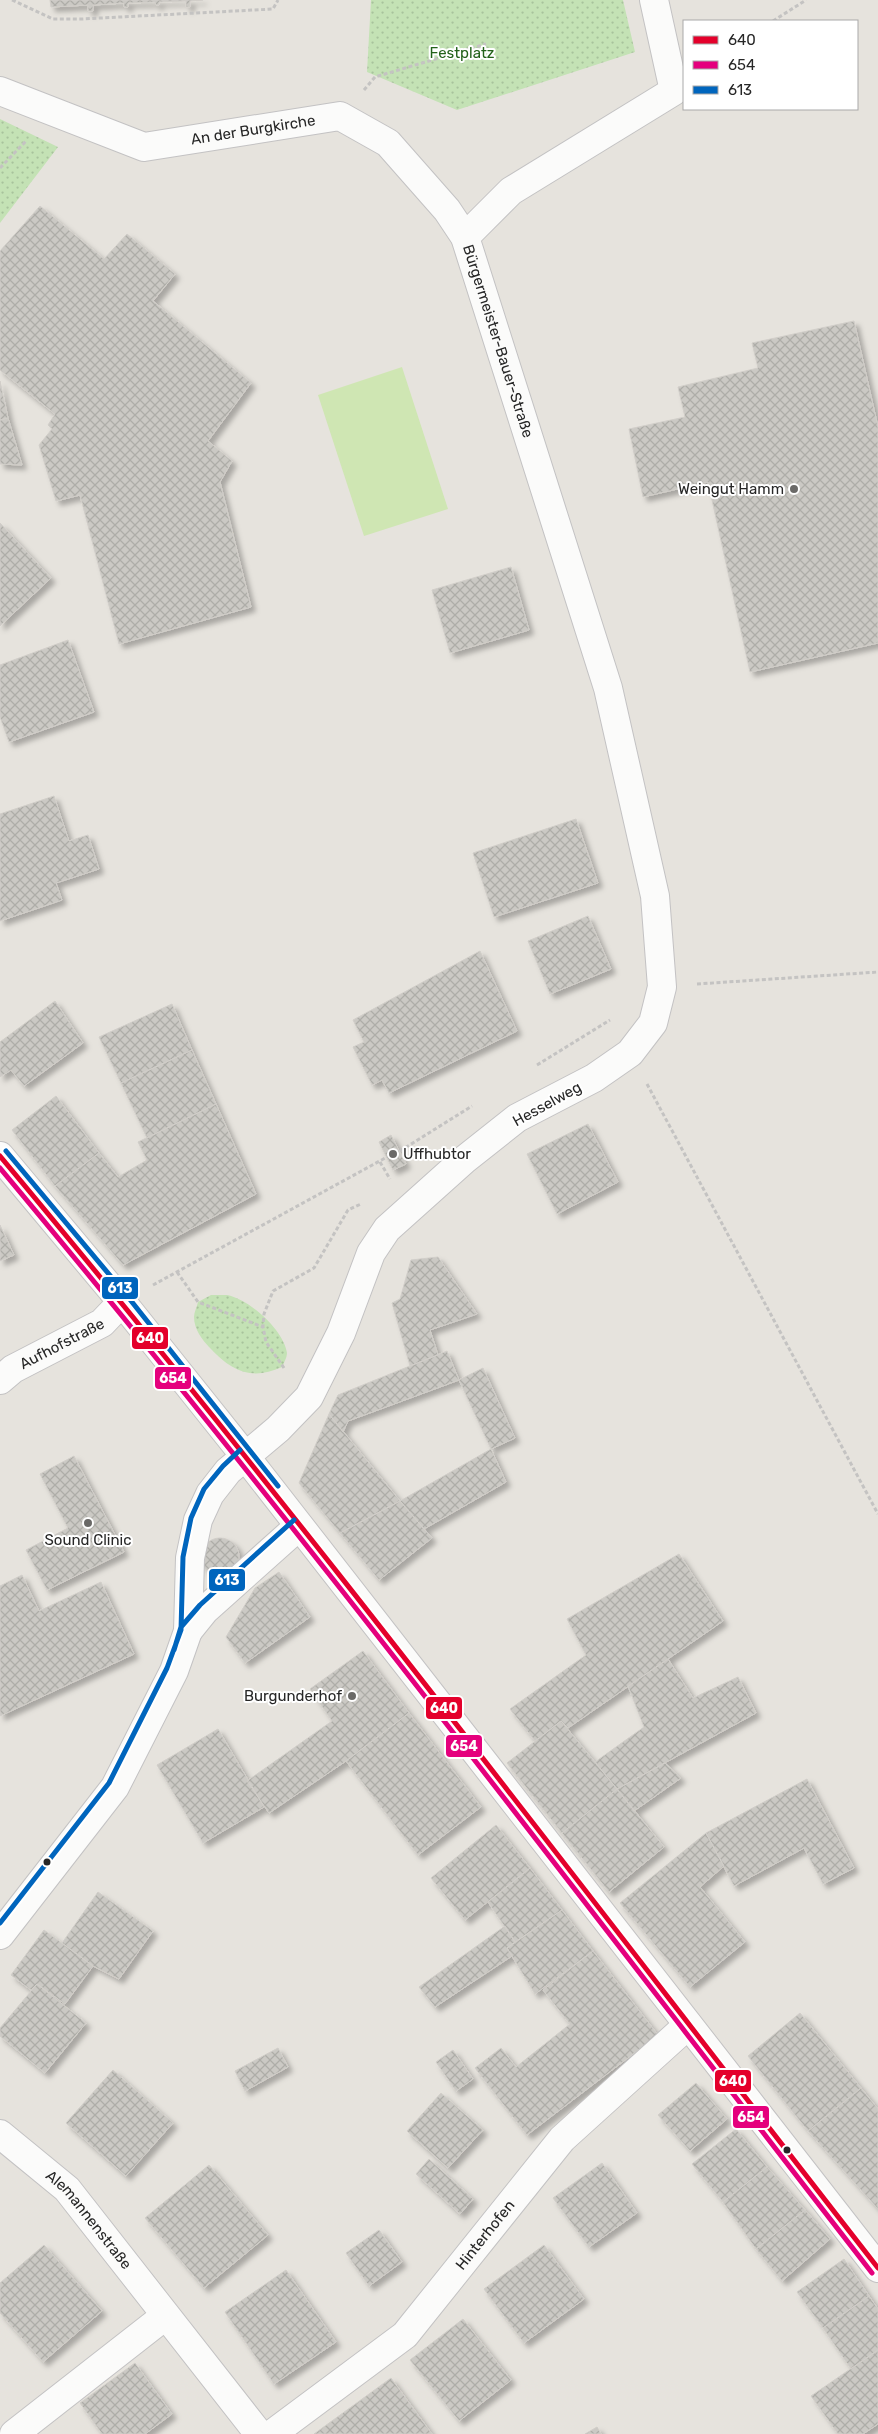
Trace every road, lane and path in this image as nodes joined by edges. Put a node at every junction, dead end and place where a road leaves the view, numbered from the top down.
1 (12, 0) edge
2 (278, 0) edge
3 (654, 0) edge
4 (806, 0) edge
5 (775, 20) edge
6 (486, 44) dead end
7 (375, 77) dead end
8 (0, 91) edge
9 (465, 237) junction
10 (608, 688) joint
11 (878, 972) edge
12 (662, 987) junction
13 (630, 1053) junction
14 (0, 1156) edge
15 (387, 1157) dead end
16 (380, 1162) junction
17 (394, 1187) dead end
18 (364, 1202) dead end
19 (177, 1272) junction
20 (122, 1302) junction
21 (263, 1327) junction
22 (0, 1380) edge
23 (316, 1384) junction
24 (245, 1456) junction
25 (878, 1514) edge
26 (299, 1526) junction
27 (188, 1631) junction
28 (0, 1935) edge
29 (688, 2025) junction
30 (0, 2134) edge
31 (878, 2268) edge
32 (165, 2316) junction
33 (14, 2434) edge
34 (259, 2434) edge
35 (272, 2434) edge

1 - 2 path
3 - 9 street, Bürgermeister-Bauer-Straße
4 - 5 path
6 - 7 path
8 - 9 street, An der Burgkirche
9 - 10 street, Bürgermeister-Bauer-Straße
10 - 12 street, Hesselweg
11 - 12 path
12 - 13 street, Hesselweg
13 - 23 street, Hesselweg
13 - 25 path
14 - 20 street
15 - 16 path
16 - 17 path
16 - 19 path
18 - 21 path
19 - 20 path
19 - 21 path
20 - 22 street, Aufhofstraße
20 - 24 street
21 - 23 path
23 - 24 street, Hesselweg
24 - 26 street
24 - 27 street, Hesselweg
26 - 27 street
26 - 29 street
27 - 28 street
29 - 31 street
29 - 35 street, Hinterhofen
30 - 32 street, Alemannenstraße
32 - 33 street
32 - 34 street, Alemannenstraße

